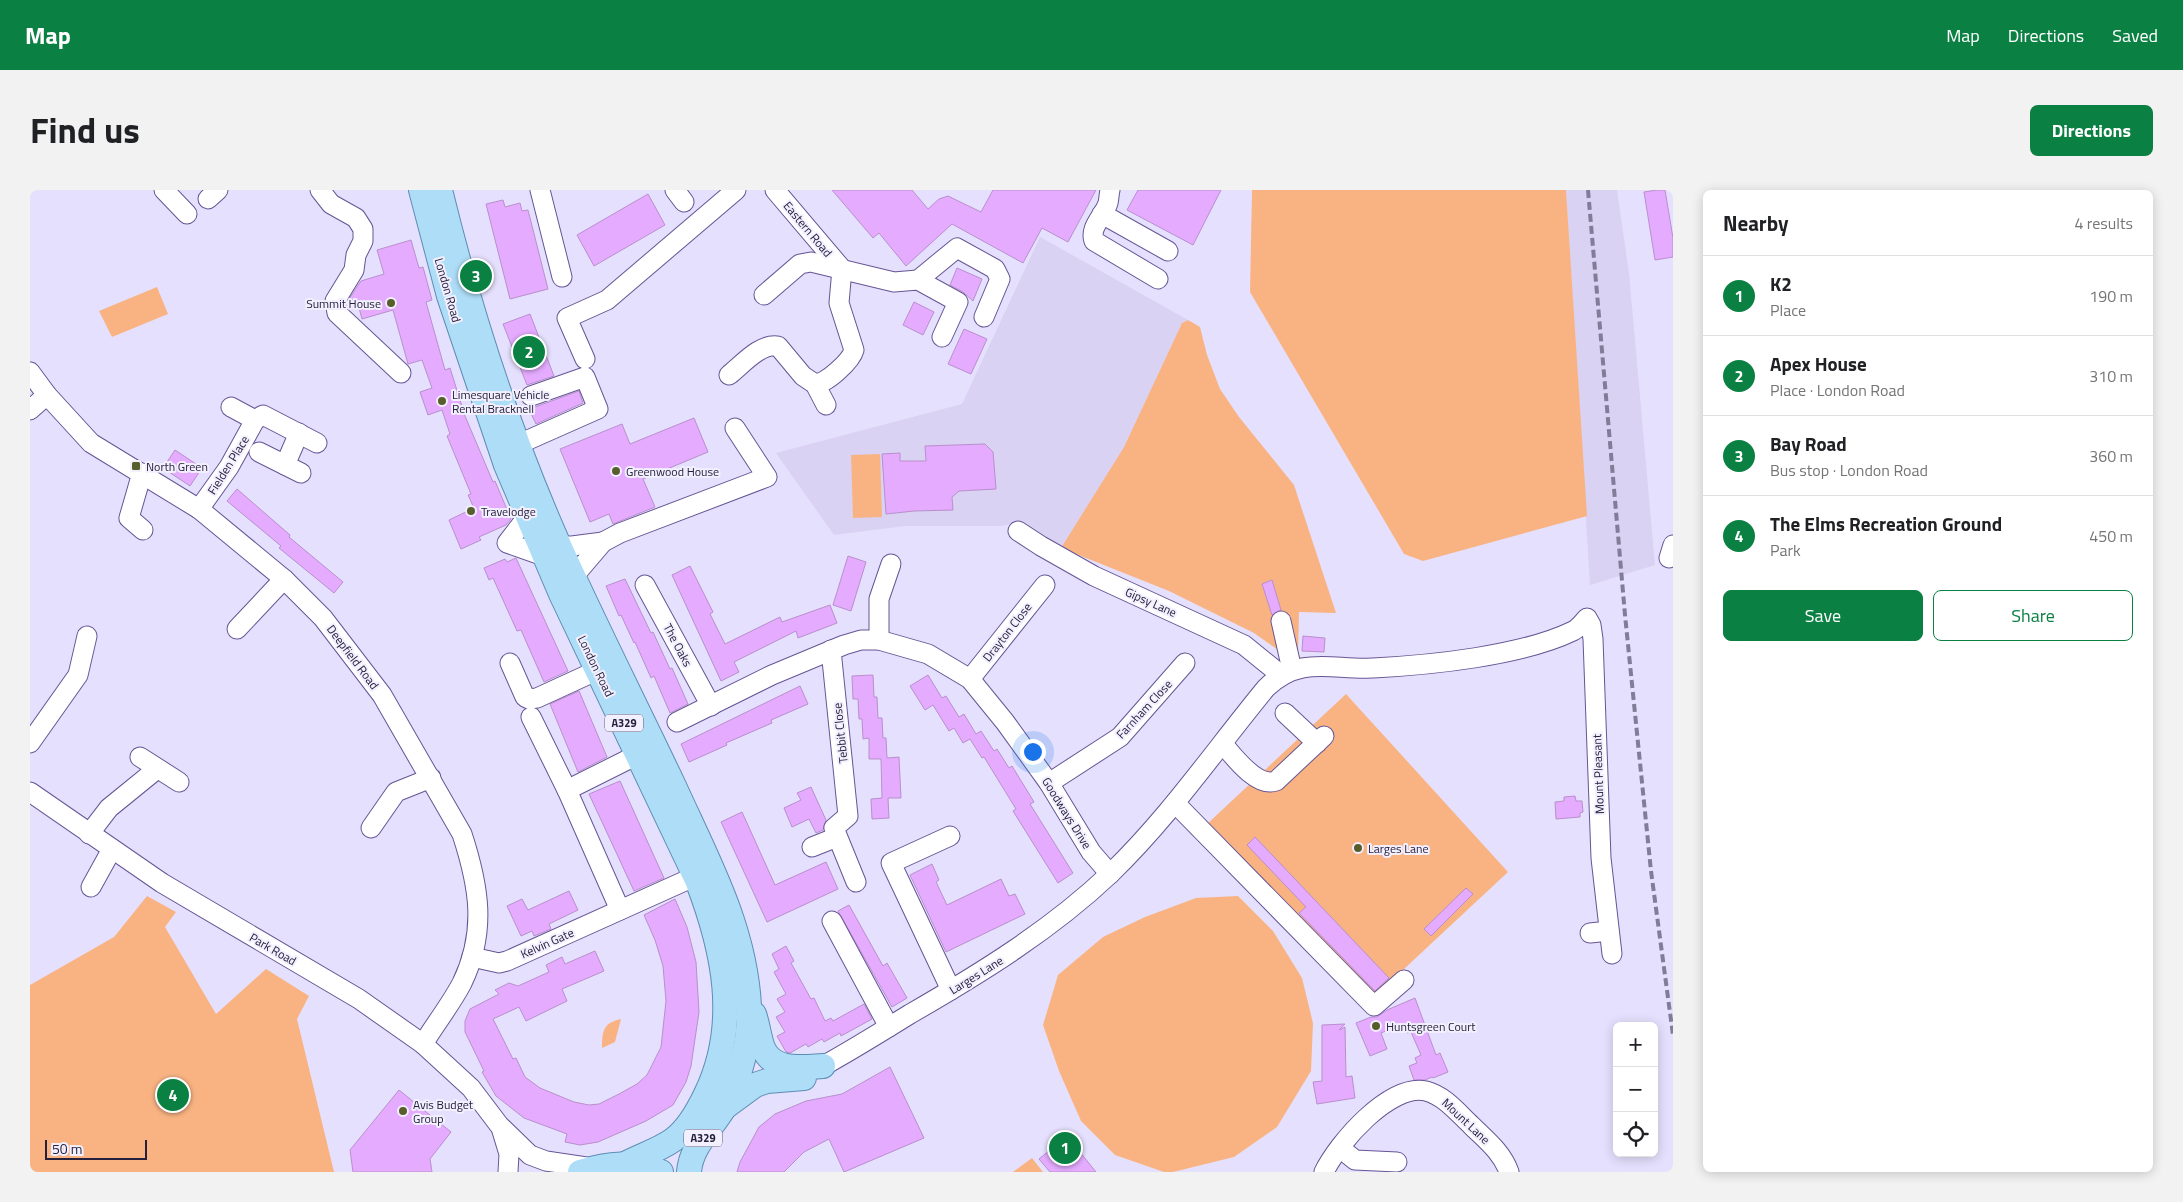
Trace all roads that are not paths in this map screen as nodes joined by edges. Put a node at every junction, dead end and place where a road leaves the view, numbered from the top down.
1 (164, 190) edge
2 (420, 190) edge
3 (440, 190) edge
4 (540, 190) edge
5 (736, 190) edge
6 (775, 190) edge
7 (1110, 190) edge
8 (326, 197) edge
9 (187, 214) dead end
10 (1102, 214) junction
11 (1168, 251) dead end
12 (842, 269) junction
13 (562, 277) dead end
14 (1158, 279) dead end
15 (918, 280) junction
16 (764, 295) dead end
17 (984, 317) dead end
18 (942, 337) dead end
19 (585, 359) dead end
20 (30, 372) edge
21 (401, 373) dead end
22 (729, 375) dead end
23 (815, 384) junction
24 (47, 395) junction
25 (531, 396) dead end
26 (826, 405) dead end
27 (231, 407) dead end
28 (30, 410) edge
29 (255, 420) junction
30 (735, 428) dead end
31 (299, 433) junction
32 (317, 442) dead end
33 (519, 444) junction
34 (259, 452) dead end
35 (142, 473) junction
36 (199, 509) junction
37 (143, 530) dead end
38 (1018, 531) dead end
39 (603, 542) junction
40 (552, 551) junction
41 (891, 564) dead end
42 (574, 576) junction
43 (284, 579) junction
44 (1045, 584) dead end
45 (645, 585) dead end
46 (1281, 621) dead end
47 (237, 629) dead end
48 (88, 636) dead end
49 (879, 640) junction
50 (831, 650) junction
51 (510, 663) dead end
52 (1185, 664) dead end
53 (598, 670) junction
54 (1286, 673) junction
55 (970, 679) junction
56 (711, 706) junction
57 (1285, 713) dead end
58 (531, 717) dead end
59 (677, 722) dead end
60 (30, 743) edge
61 (1223, 744) junction
62 (639, 754) junction
63 (140, 757) dead end
64 (157, 769) junction
65 (431, 778) junction
66 (179, 782) dead end
67 (1048, 783) junction
68 (567, 790) junction
69 (30, 792) edge
70 (1175, 803) junction
71 (371, 828) dead end
72 (89, 834) junction
73 (837, 836) junction
74 (950, 836) dead end
75 (812, 847) dead end
76 (112, 849) junction
77 (1110, 874) junction
78 (687, 880) dead end
79 (856, 882) dead end
80 (91, 887) dead end
81 (620, 910) junction
82 (832, 921) dead end
83 (1612, 954) dead end
84 (472, 957) junction
85 (1404, 980) dead end
86 (951, 990) junction
87 (748, 993) junction
88 (889, 1027) junction
89 (423, 1044) junction
90 (823, 1066) junction
91 (725, 1107) junction
92 (499, 1125) junction
93 (1340, 1148) junction
94 (1397, 1162) dead end
95 (625, 1164) junction
96 (587, 1170) edge
97 (508, 1172) edge
98 (661, 1172) edge
99 (689, 1172) edge
100 (1324, 1172) edge
101 (1509, 1172) edge

1 - 9 street
2 - 40 main road, London Road / A329
3 - 33 main road, London Road / A329
4 - 13 street
5 - 19 street
6 - 12 street, Eastern Road
7 - 10 street
8 - 21 street
10 - 11 street
10 - 14 street
12 - 15 street
12 - 16 street
12 - 23 street
15 - 17 street
15 - 18 street
20 - 24 street, Deepfield Road
22 - 23 street
23 - 26 street
24 - 28 street
24 - 35 street, Deepfield Road
25 - 33 street
27 - 29 street
29 - 31 street
29 - 36 street, Fielden Place
30 - 39 street
31 - 32 street
31 - 34 street
33 - 40 main road, London Road / A329
35 - 36 street, Deepfield Road
35 - 37 street
36 - 43 street, Deepfield Road
38 - 54 street, Gipsy Lane
39 - 40 street
39 - 42 street
40 - 42 main road, London Road / A329
40 - 53 main road, London Road / A329
41 - 49 street
42 - 87 main road, London Road / A329
43 - 47 street
43 - 65 street, Deepfield Road
44 - 55 street, Drayton Close
45 - 56 street, The Oaks
46 - 54 street
48 - 60 street
49 - 50 street, Goodways Drive
49 - 55 street, Goodways Drive
50 - 56 street
50 - 73 street, Tebbit Close
51 - 53 street
52 - 67 street, Farnham Close
53 - 62 main road, London Road / A329
54 - 61 street, Larges Lane
54 - 83 street, Mount Pleasant
55 - 67 street, Goodways Drive
56 - 59 street
57 - 61 street
58 - 68 street
61 - 70 street, Larges Lane
62 - 68 street
62 - 95 main road, London Road / A329
63 - 64 street
64 - 66 street
64 - 72 street
65 - 71 street
65 - 84 street, Deepfield Road
67 - 77 street, Goodways Drive
68 - 81 street
69 - 72 street, Park Road
70 - 77 street, Larges Lane
70 - 85 street
72 - 76 street, Park Road
73 - 75 street
73 - 79 street
74 - 86 street
76 - 80 street
76 - 89 street, Park Road
77 - 86 street, Larges Lane
78 - 81 street, Kelvin Gate
81 - 84 street, Kelvin Gate
82 - 88 street
84 - 89 street, Deepfield Road
86 - 88 street, Larges Lane
87 - 90 main road
87 - 91 main road, London Road / A329
88 - 90 street, Larges Lane
89 - 92 street, Park Road
90 - 91 main road
91 - 99 main road, London Road / A329
92 - 96 street, Park Road
92 - 97 street, Park Road
93 - 94 street
93 - 100 street, Mount Lane
93 - 101 street, Mount Lane
95 - 96 main road, A329
95 - 98 main road, A329

